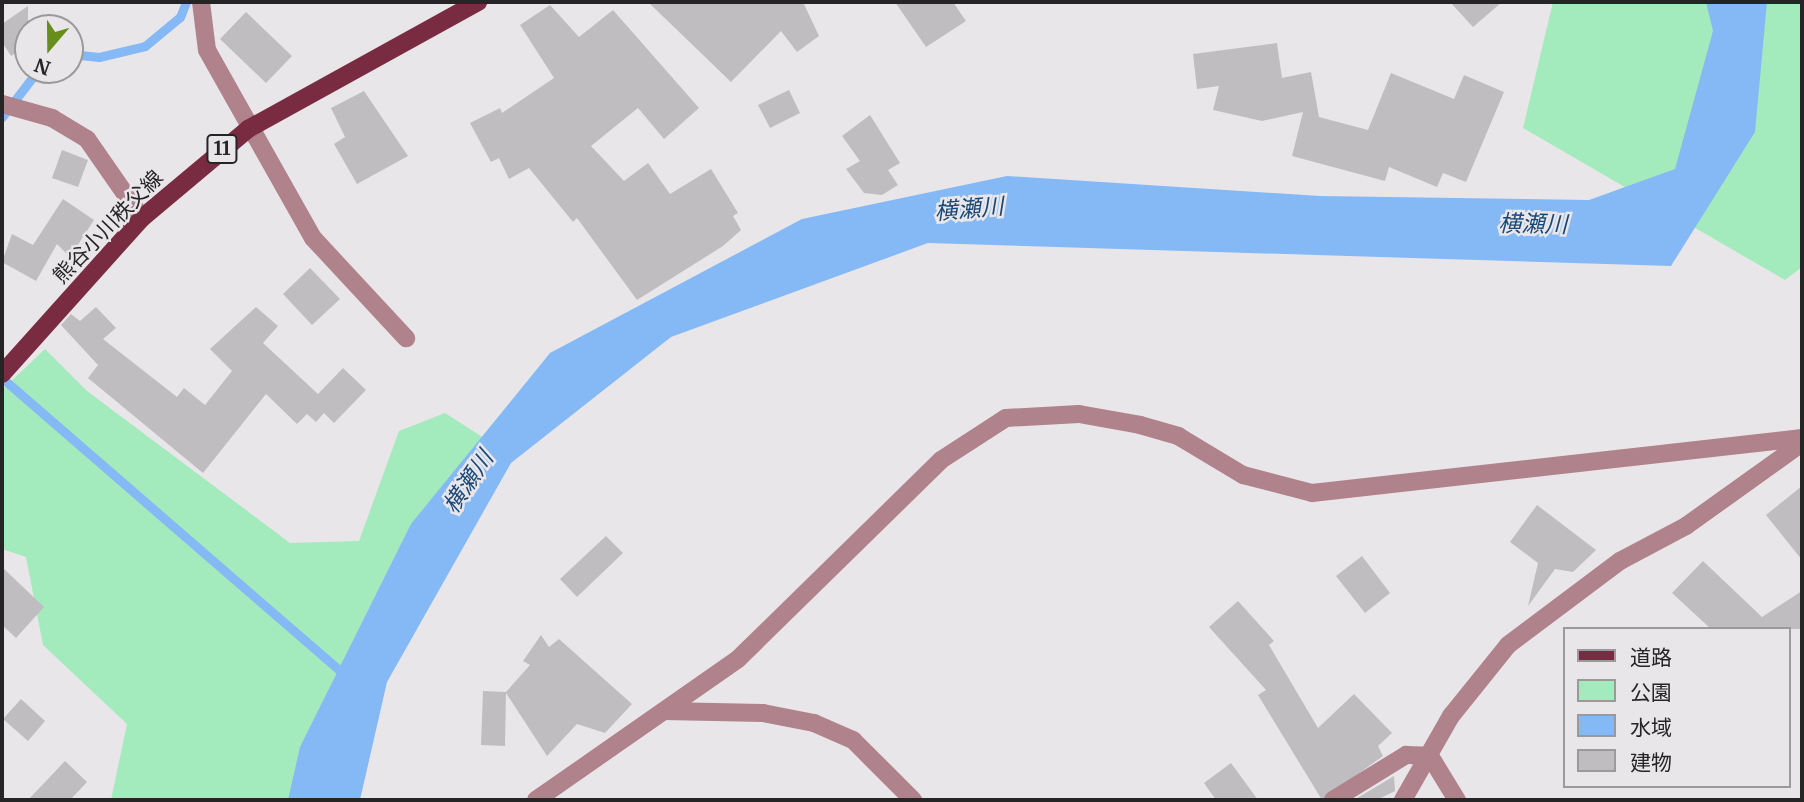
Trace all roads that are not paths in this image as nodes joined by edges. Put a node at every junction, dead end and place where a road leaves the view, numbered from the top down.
1 (201, 2) edge
2 (478, 2) edge
3 (2, 104) edge
4 (248, 129) junction
5 (142, 218) junction
6 (406, 338) dead end
7 (2, 374) edge
8 (1802, 440) edge
9 (664, 710) junction
10 (1430, 756) junction
11 (536, 800) edge
12 (913, 800) edge
13 (1333, 800) edge
14 (1403, 800) edge
15 (1457, 800) edge

1 - 4 street
2 - 4 main road, 熊谷小川秩父線 / 11
3 - 5 street
4 - 5 main road, 熊谷小川秩父線 / 11
4 - 6 street
5 - 7 main road, 熊谷小川秩父線 / 11
8 - 9 street
8 - 10 street
9 - 11 street
9 - 12 street
10 - 13 street
10 - 14 street
10 - 15 street

